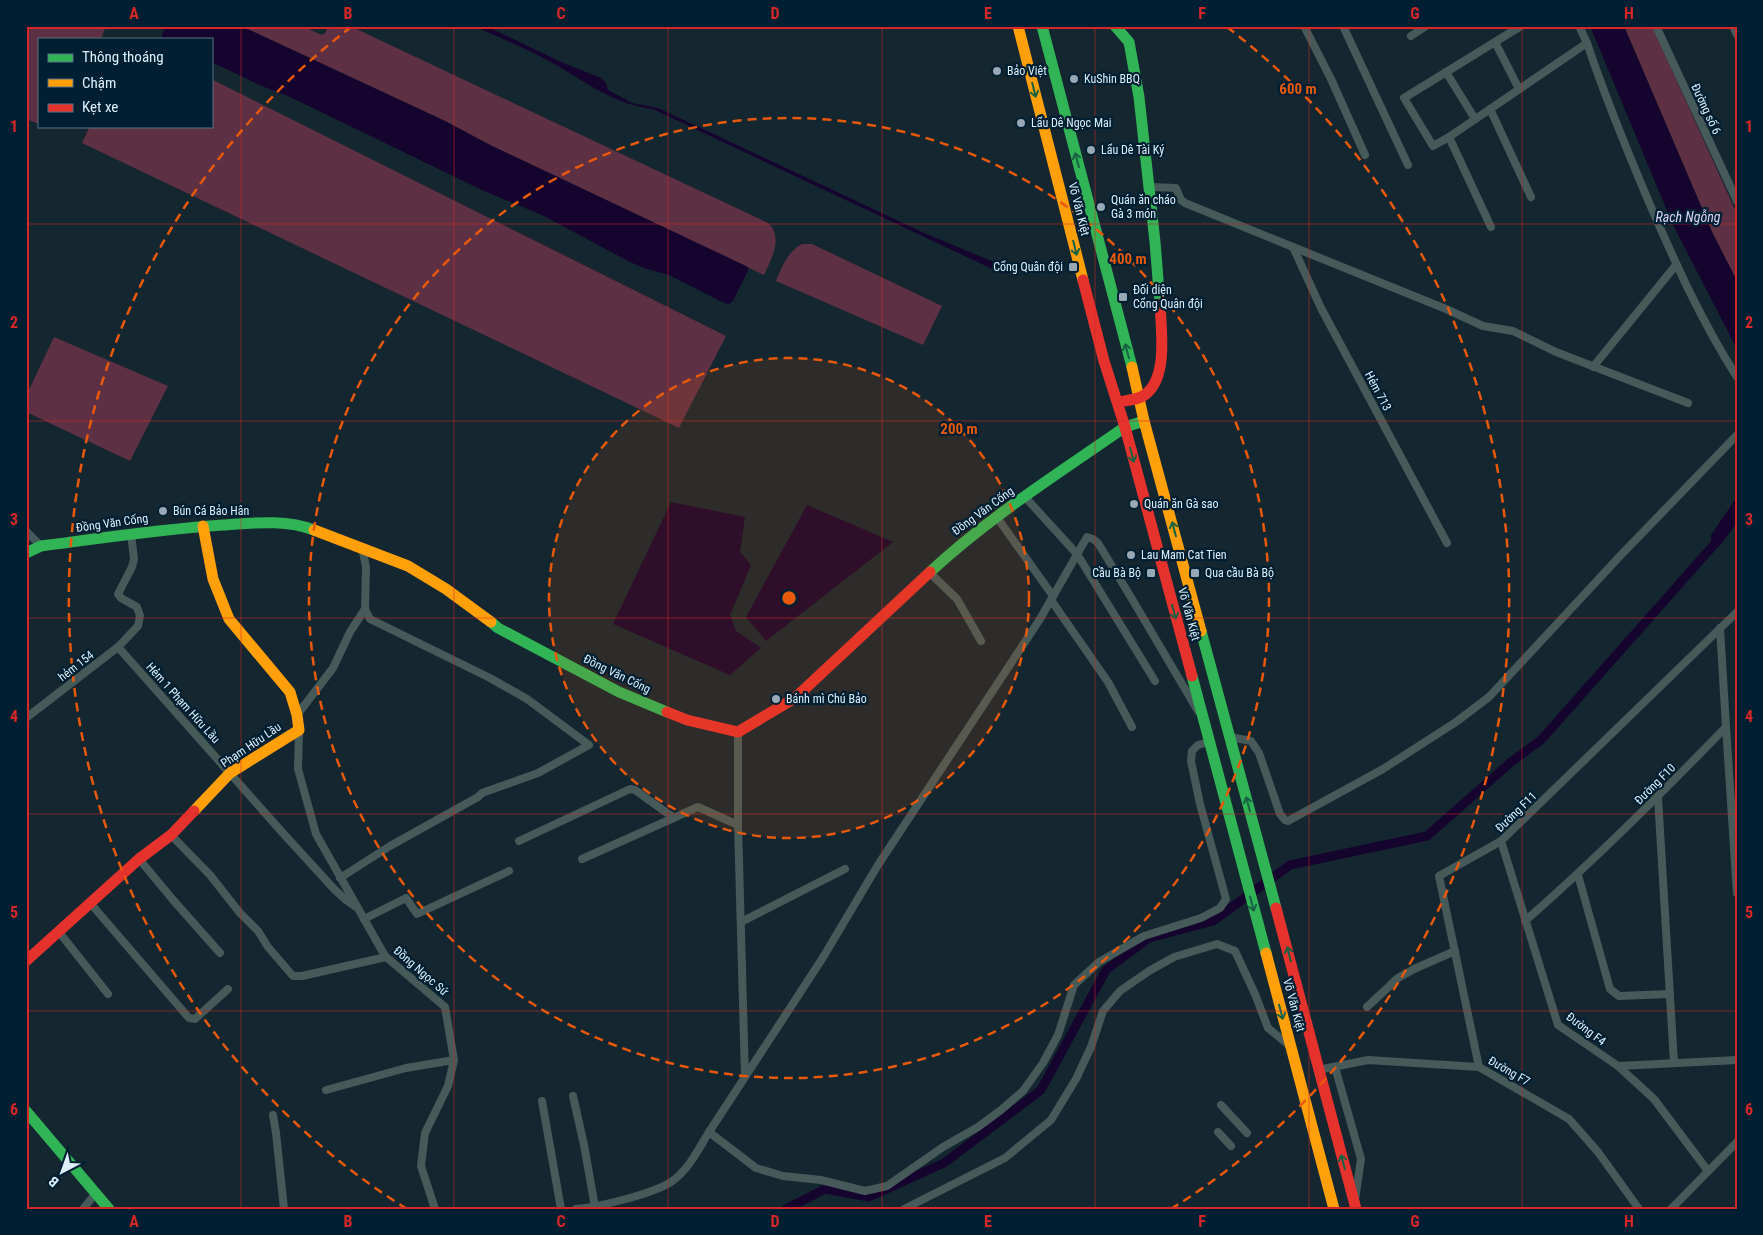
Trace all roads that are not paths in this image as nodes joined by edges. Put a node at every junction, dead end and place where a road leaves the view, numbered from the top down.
1 (1018, 26) edge
2 (1042, 26) edge
3 (1115, 26) edge
4 (1304, 26) edge
5 (1343, 26) edge
6 (1426, 26) edge
7 (1521, 26) edge
8 (1579, 26) edge
9 (1656, 26) edge
10 (1733, 26) edge
11 (1737, 34) edge
12 (1411, 36) dead end
13 (1495, 42) junction
14 (1586, 44) junction
15 (1446, 72) junction
16 (1519, 89) junction
17 (1490, 109) junction
18 (1475, 119) junction
19 (1449, 137) junction
20 (1365, 155) dead end
21 (1408, 165) dead end
22 (1150, 187) junction
23 (1531, 197) dead end
24 (1737, 201) edge
25 (1491, 227) dead end
26 (1293, 247) junction
27 (1676, 264) junction
28 (1593, 368) junction
29 (1737, 377) edge
30 (1140, 398) junction
31 (1118, 402) junction
32 (1688, 404) dead end
33 (1144, 421) junction
34 (1125, 427) junction
35 (1737, 435) edge
36 (1025, 497) junction
37 (996, 516) junction
38 (203, 526) junction
39 (26, 531) edge
40 (131, 534) junction
41 (1447, 543) dead end
42 (41, 546) junction
43 (362, 546) junction
44 (26, 553) edge
45 (1077, 554) junction
46 (930, 573) junction
47 (1052, 598) junction
48 (365, 609) junction
49 (1737, 612) edge
50 (1720, 628) junction
51 (981, 642) dead end
52 (118, 647) junction
53 (1155, 681) dead end
54 (298, 715) junction
55 (26, 718) edge
56 (1203, 720) junction
57 (1132, 726) dead end
58 (1726, 727) junction
59 (299, 730) junction
60 (738, 732) junction
61 (1230, 737) junction
62 (1209, 742) junction
63 (230, 773) junction
64 (1658, 797) junction
65 (674, 818) junction
66 (738, 825) junction
67 (171, 835) junction
68 (519, 841) dead end
69 (1502, 841) junction
70 (139, 858) junction
71 (582, 859) dead end
72 (845, 869) dead end
73 (509, 871) dead end
74 (1578, 875) junction
75 (340, 878) junction
76 (1737, 892) edge
77 (91, 904) junction
78 (357, 907) junction
79 (364, 919) junction
80 (1525, 921) junction
81 (741, 922) junction
82 (59, 932) junction
83 (1455, 951) junction
84 (220, 953) dead end
85 (386, 957) junction
86 (26, 962) edge
87 (228, 989) dead end
88 (108, 994) dead end
89 (1670, 994) junction
90 (1366, 1007) dead end
91 (1290, 1047) junction
92 (454, 1060) junction
93 (1737, 1060) edge
94 (1674, 1063) junction
95 (1618, 1066) junction
96 (1336, 1067) junction
97 (1479, 1067) junction
98 (1318, 1070) junction
99 (746, 1077) junction
100 (326, 1090) dead end
101 (573, 1096) dead end
102 (542, 1101) dead end
103 (1221, 1105) dead end
104 (26, 1111) edge
105 (273, 1115) dead end
106 (709, 1132) junction
107 (1218, 1132) dead end
108 (1247, 1133) dead end
109 (1737, 1142) edge
110 (1231, 1146) dead end
111 (1708, 1171) junction
112 (96, 1193) junction
113 (595, 1207) junction
114 (1355, 1207) edge
115 (83, 1209) edge
116 (109, 1209) edge
117 (284, 1209) edge
118 (435, 1209) edge
119 (561, 1209) edge
120 (576, 1209) edge
121 (904, 1209) edge
122 (1334, 1209) edge
123 (1639, 1209) edge
124 (1671, 1209) edge

1 -> 31 main road, Võ Văn Kiệt
30 -> 2 main road, Võ Văn Kiệt
3 - 22 main road
4 - 20 street
5 - 21 street
6 - 12 street
7 - 13 street
8 - 14 street
9 - 24 street, Đường số 6
10 - 11 street
13 - 15 street
13 - 16 street
14 - 16 street
14 - 27 street
15 - 18 street
15 - 19 street
16 - 17 street
17 - 18 street
17 - 23 street
18 - 19 street
19 - 25 street
22 - 26 street
22 - 30 main road
26 - 28 street
26 - 41 street, Hẻm 713
27 - 28 street
27 - 29 street
28 - 32 street
30 - 31 main road
30 - 33 main road, Võ Văn Kiệt
31 - 34 main road, Võ Văn Kiệt
33 - 34 main road, Đồng Văn Cống
61 -> 33 main road, Võ Văn Kiệt
34 - 36 main road, Đồng Văn Cống
34 -> 56 main road, Võ Văn Kiệt
35 - 61 street
36 - 37 main road, Đồng Văn Cống
36 - 45 street
37 - 46 main road, Đồng Văn Cống
37 - 47 street
38 - 40 main road, Đồng Văn Cống
38 - 43 main road, Đồng Văn Cống
38 - 54 main road, Phạm Hữu Lầu
39 - 42 street
40 - 42 main road, Đồng Văn Cống
40 - 52 street, hẻm 154
42 - 44 main road, Đồng Văn Cống
43 - 48 street
43 - 60 main road, Đồng Văn Cống
45 - 47 street
45 - 53 street
45 - 56 street
46 - 51 street
46 - 60 main road, Đồng Văn Cống
47 - 57 street
47 - 99 street
48 - 54 street
48 - 75 street
49 - 50 street, Đường F11
50 - 58 street
50 - 69 street, Đường F11
52 - 55 street, hẻm 154
52 - 63 street, Hẻm 1 Phạm Hữu Lầu
54 - 59 main road, Phạm Hữu Lầu
56 - 62 main road, Võ Văn Kiệt
58 - 64 street, Đường F10
58 - 76 street
59 - 63 main road, Phạm Hữu Lầu
59 - 75 street, Đồng Ngọc Sứ
60 - 66 street
98 -> 61 main road, Võ Văn Kiệt
62 -> 91 main road, Võ Văn Kiệt
62 - 106 street
63 - 67 main road, Phạm Hữu Lầu
63 - 78 street, Hẻm 1 Phạm Hữu Lầu
64 - 74 street, Đường F10
64 - 89 street
65 - 66 street
65 - 68 street
65 - 71 street
66 - 81 street
67 - 70 main road, Phạm Hữu Lầu
67 - 85 street
69 - 80 street, Đường F4
69 - 83 street, Đường F11
70 - 77 main road, Phạm Hữu Lầu
70 - 84 street
72 - 81 street
73 - 79 street
74 - 80 street, Đường F10
74 - 89 street
75 - 78 street, Đồng Ngọc Sứ
77 - 82 main road, Phạm Hữu Lầu
77 - 87 street
78 - 79 street, Đồng Ngọc Sứ
79 - 85 street, Đồng Ngọc Sứ
80 - 95 street, Đường F4
81 - 99 street
82 - 86 main road, Phạm Hữu Lầu
82 - 88 street
83 - 90 street
83 - 97 street, Đường F11
85 - 92 street, Đồng Ngọc Sứ
89 - 94 street
91 - 121 street
91 - 122 main road, Võ Văn Kiệt
92 - 100 street
92 - 118 street, Đồng Ngọc Sứ
93 - 94 street
94 - 95 street
95 - 111 street, Đường F4
96 - 97 street, Đường F7
96 - 98 street, Đường F7
96 - 114 street
97 - 123 street, Đường F7
114 -> 98 main road, Võ Văn Kiệt
99 - 106 street
101 - 113 street
102 - 119 street
103 - 108 street
104 - 112 main road
105 - 117 street
106 - 113 street
107 - 110 street
109 - 111 street
111 - 124 street
112 - 115 street
112 - 116 main road
113 - 120 street

